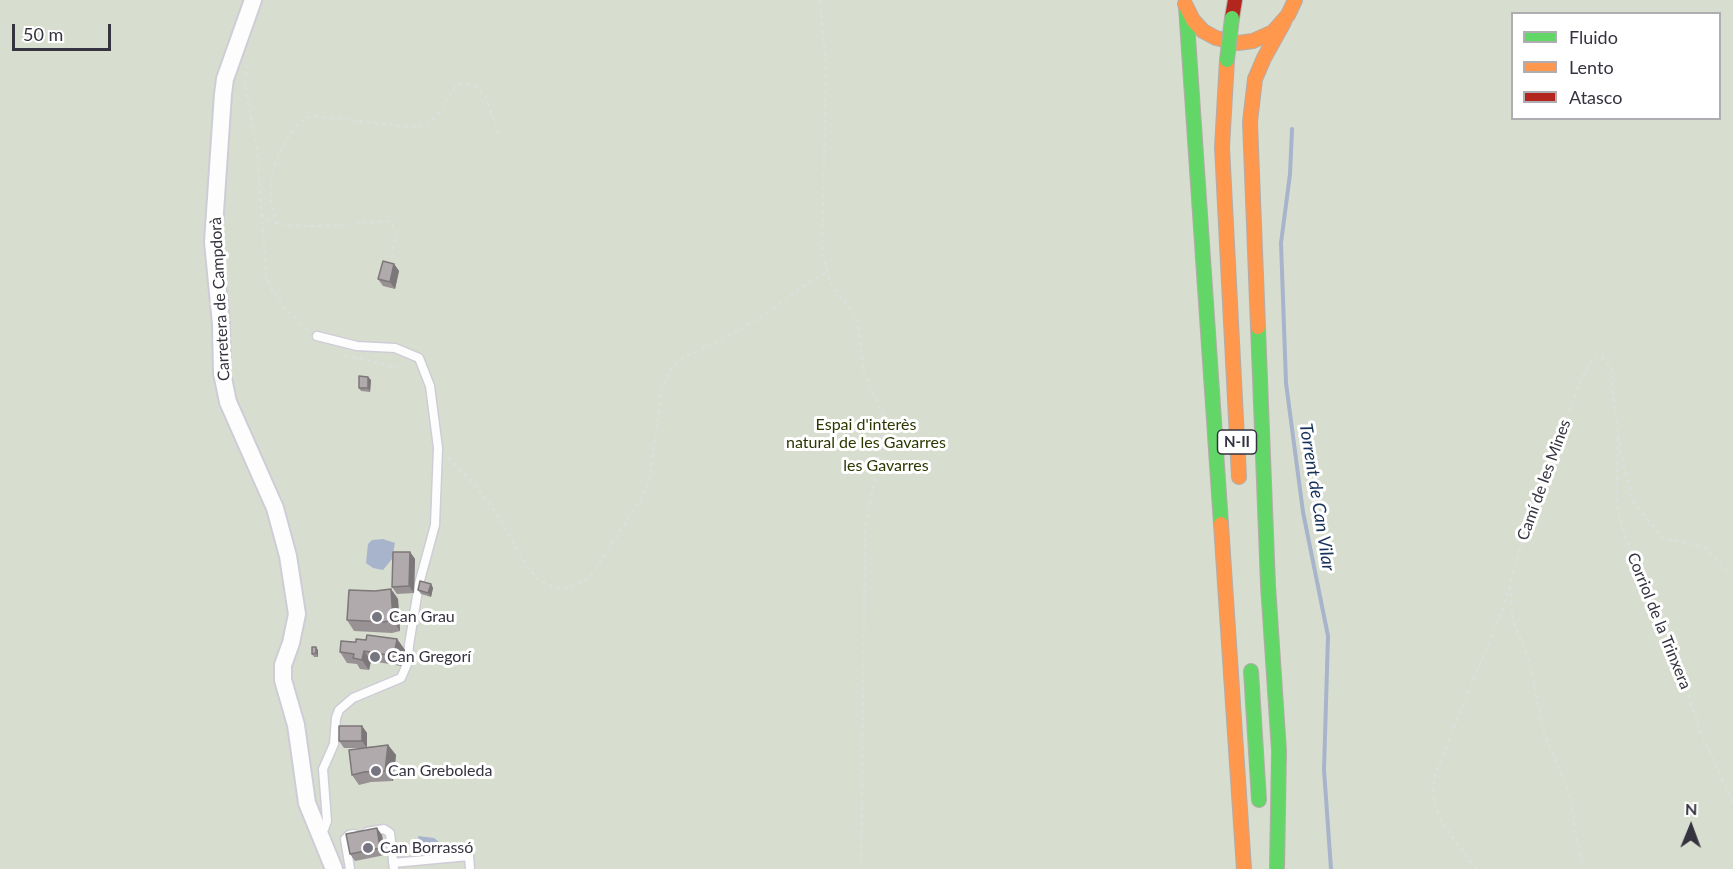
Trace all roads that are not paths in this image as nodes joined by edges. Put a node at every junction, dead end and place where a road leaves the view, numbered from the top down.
1 (253, 0) edge
2 (1235, 0) edge
3 (1295, 0) edge
4 (1184, 2) edge
5 (1284, 22) junction
6 (317, 336) road end
7 (1241, 495) dead end
8 (1250, 660) dead end
9 (1259, 813) dead end
10 (318, 833) junction
11 (393, 866) edge
12 (334, 869) edge
13 (350, 869) edge
14 (470, 869) edge
15 (1244, 869) edge
16 (1277, 869) edge

1 - 10 street, Carretera de Campdorà
2 - 7 highway, N-II, bridge
3 - 5 highway
4 - 5 highway
4 - 15 highway
5 - 16 highway
6 - 10 lane
8 - 9 highway
10 - 12 street, Carretera de Campdorà
11 - 13 lane
11 - 14 lane

